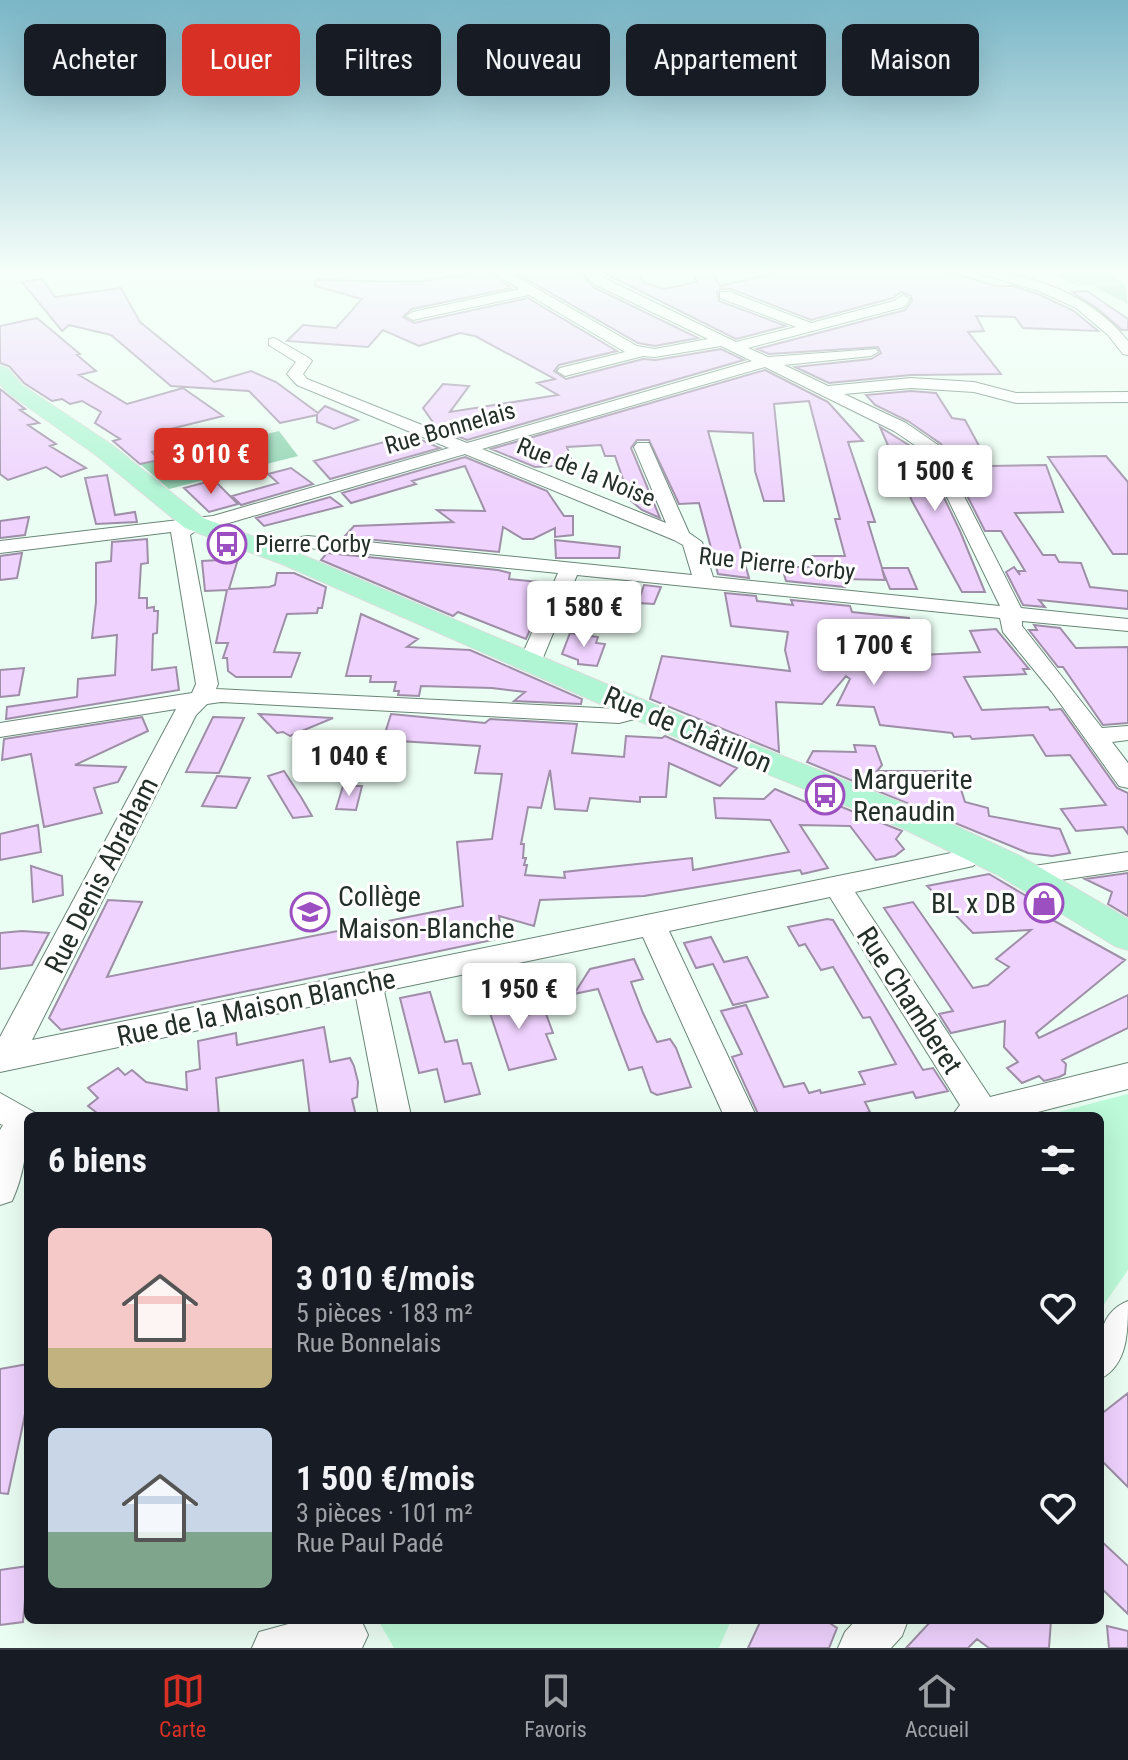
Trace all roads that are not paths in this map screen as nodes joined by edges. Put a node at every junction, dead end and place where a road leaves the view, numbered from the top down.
1 (285, 349) edge
2 (635, 349) edge
3 (675, 349) edge
4 (738, 349) edge
5 (641, 352) junction
6 (871, 352) dead end
7 (766, 362) junction
8 (565, 371) dead end
9 (0, 372) edge
10 (1128, 386) edge
11 (974, 387) junction
12 (825, 391) junction
13 (1128, 397) edge
14 (643, 447) dead end
15 (465, 448) junction
16 (194, 523) junction
17 (681, 536) junction
18 (325, 546) junction
19 (0, 547) edge
20 (263, 548) junction
21 (291, 559) junction
22 (570, 569) junction
23 (705, 583) junction
24 (1010, 614) junction
25 (1128, 625) edge
26 (531, 660) junction
27 (202, 696) junction
28 (642, 710) junction
29 (0, 730) edge
30 (1128, 733) edge
31 (1095, 736) junction
32 (1128, 780) edge
33 (979, 850) junction
34 (1128, 861) edge
35 (1027, 876) junction
36 (837, 887) junction
37 (652, 925) junction
38 (1128, 936) edge
39 (368, 984) junction
40 (0, 1056) edge
41 (1128, 1076) edge
42 (394, 1112) edge
43 (738, 1112) edge
44 (974, 1112) edge
45 (983, 1112) edge
46 (17, 1118) edge
47 (0, 1190) edge
48 (1128, 1319) edge
49 (1104, 1354) edge
50 (882, 1624) edge
51 (345, 1634) edge
52 (275, 1648) edge
53 (861, 1648) edge

1 - 15 street, Rue de la Noise
2 - 5 street
3 - 5 street
4 - 7 street
5 - 8 street
6 - 7 street, Rue Bonnelais
7 - 12 street
7 - 15 street, Rue Bonnelais
9 - 16 main road, Rue de Châtillon
10 - 11 street
11 - 12 street
11 - 13 street
12 - 24 street
14 - 17 street
15 - 16 street, Rue Bonnelais
15 - 17 street, Rue de la Noise
16 - 19 street, Rue Bonnelais
16 - 20 main road, Rue de Châtillon
16 - 27 street
17 - 23 street, Rue de la Noise
18 - 20 street, Rue Pierre Corby
18 - 21 street, Rue Pierre Corby
18 - 22 street, Rue Pierre Corby
20 - 21 main road, Rue de Châtillon
21 - 26 main road, Rue de Châtillon
22 - 23 street, Rue Pierre Corby
22 - 26 street
23 - 24 street, Rue Pierre Corby
24 - 25 street, Rue Pierre Corby
24 - 31 street
26 - 28 main road, Rue de Châtillon
27 - 28 street
27 - 29 street
27 - 40 street, Rue Denis Abraham
28 - 33 main road, Rue de Châtillon
30 - 31 street
31 - 32 street
33 - 35 main road, Rue de Châtillon
33 - 36 street, Rue de la Maison Blanche
34 - 35 street
35 - 38 main road, Rue de Châtillon
36 - 37 street, Rue de la Maison Blanche
36 - 44 street, Rue Chamberet
37 - 39 street, Rue de la Maison Blanche
37 - 43 street
39 - 40 street, Rue de la Maison Blanche
39 - 42 street
41 - 45 street
46 - 47 street
48 - 49 street
50 - 53 street
51 - 52 street

